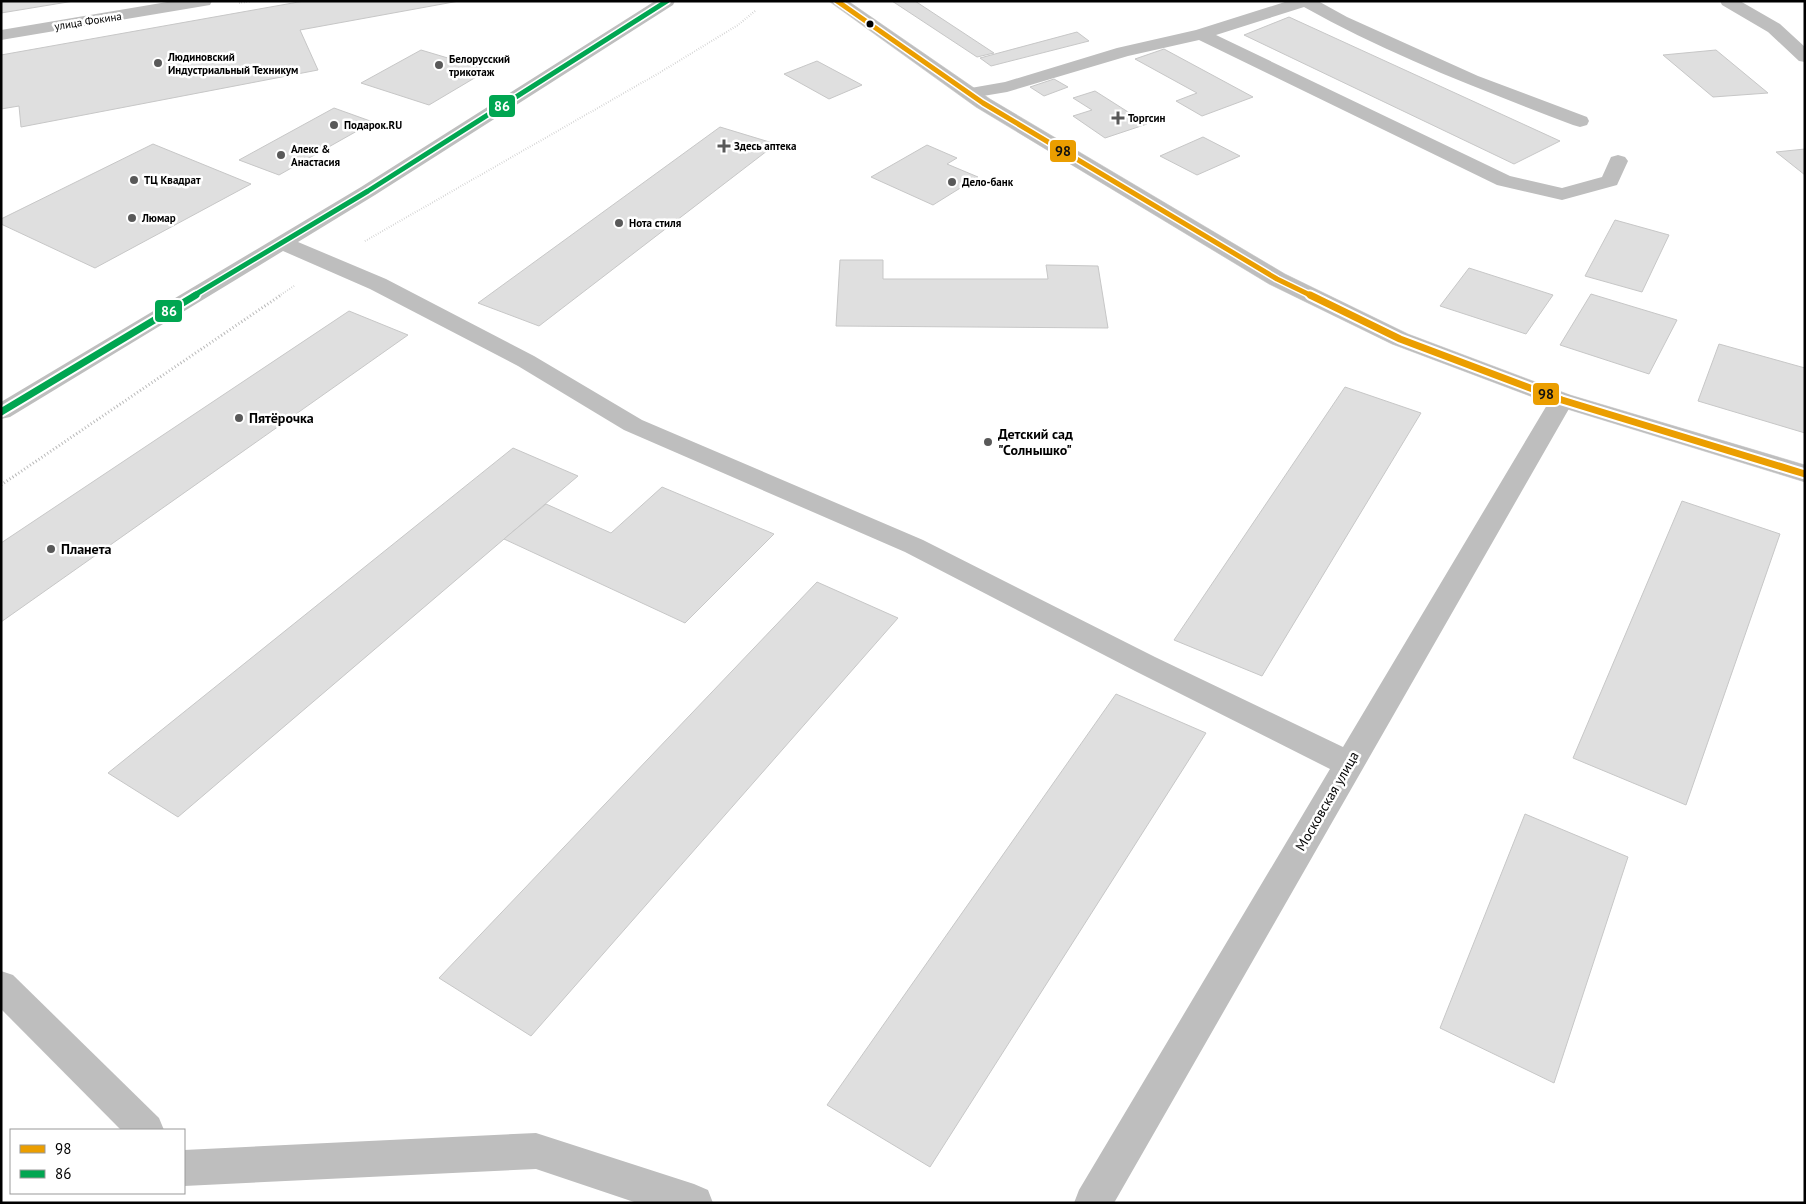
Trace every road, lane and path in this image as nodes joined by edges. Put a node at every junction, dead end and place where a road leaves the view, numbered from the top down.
1 (204, 1) edge
2 (667, 1) edge
3 (837, 1) edge
4 (1306, 1) edge
5 (1728, 1) edge
6 (1201, 34) junction
7 (1, 35) edge
8 (1805, 57) edge
9 (971, 93) junction
10 (1580, 120) dead end
11 (1618, 161) dead end
12 (282, 243) junction
13 (1562, 400) junction
14 (1, 412) edge
15 (1805, 474) edge
16 (1349, 764) junction
17 (1, 986) edge
18 (145, 1129) edge
19 (185, 1168) edge
20 (694, 1203) edge
21 (1093, 1203) edge

1 - 7 street, улица Фокина
2 - 12 street
3 - 9 street
4 - 6 street
4 - 10 street
5 - 8 street
6 - 9 street
6 - 11 street
9 - 13 street
12 - 14 street
12 - 16 street
13 - 15 street
13 - 16 street, Московская улица
16 - 21 street, Московская улица
17 - 18 street
19 - 20 street

